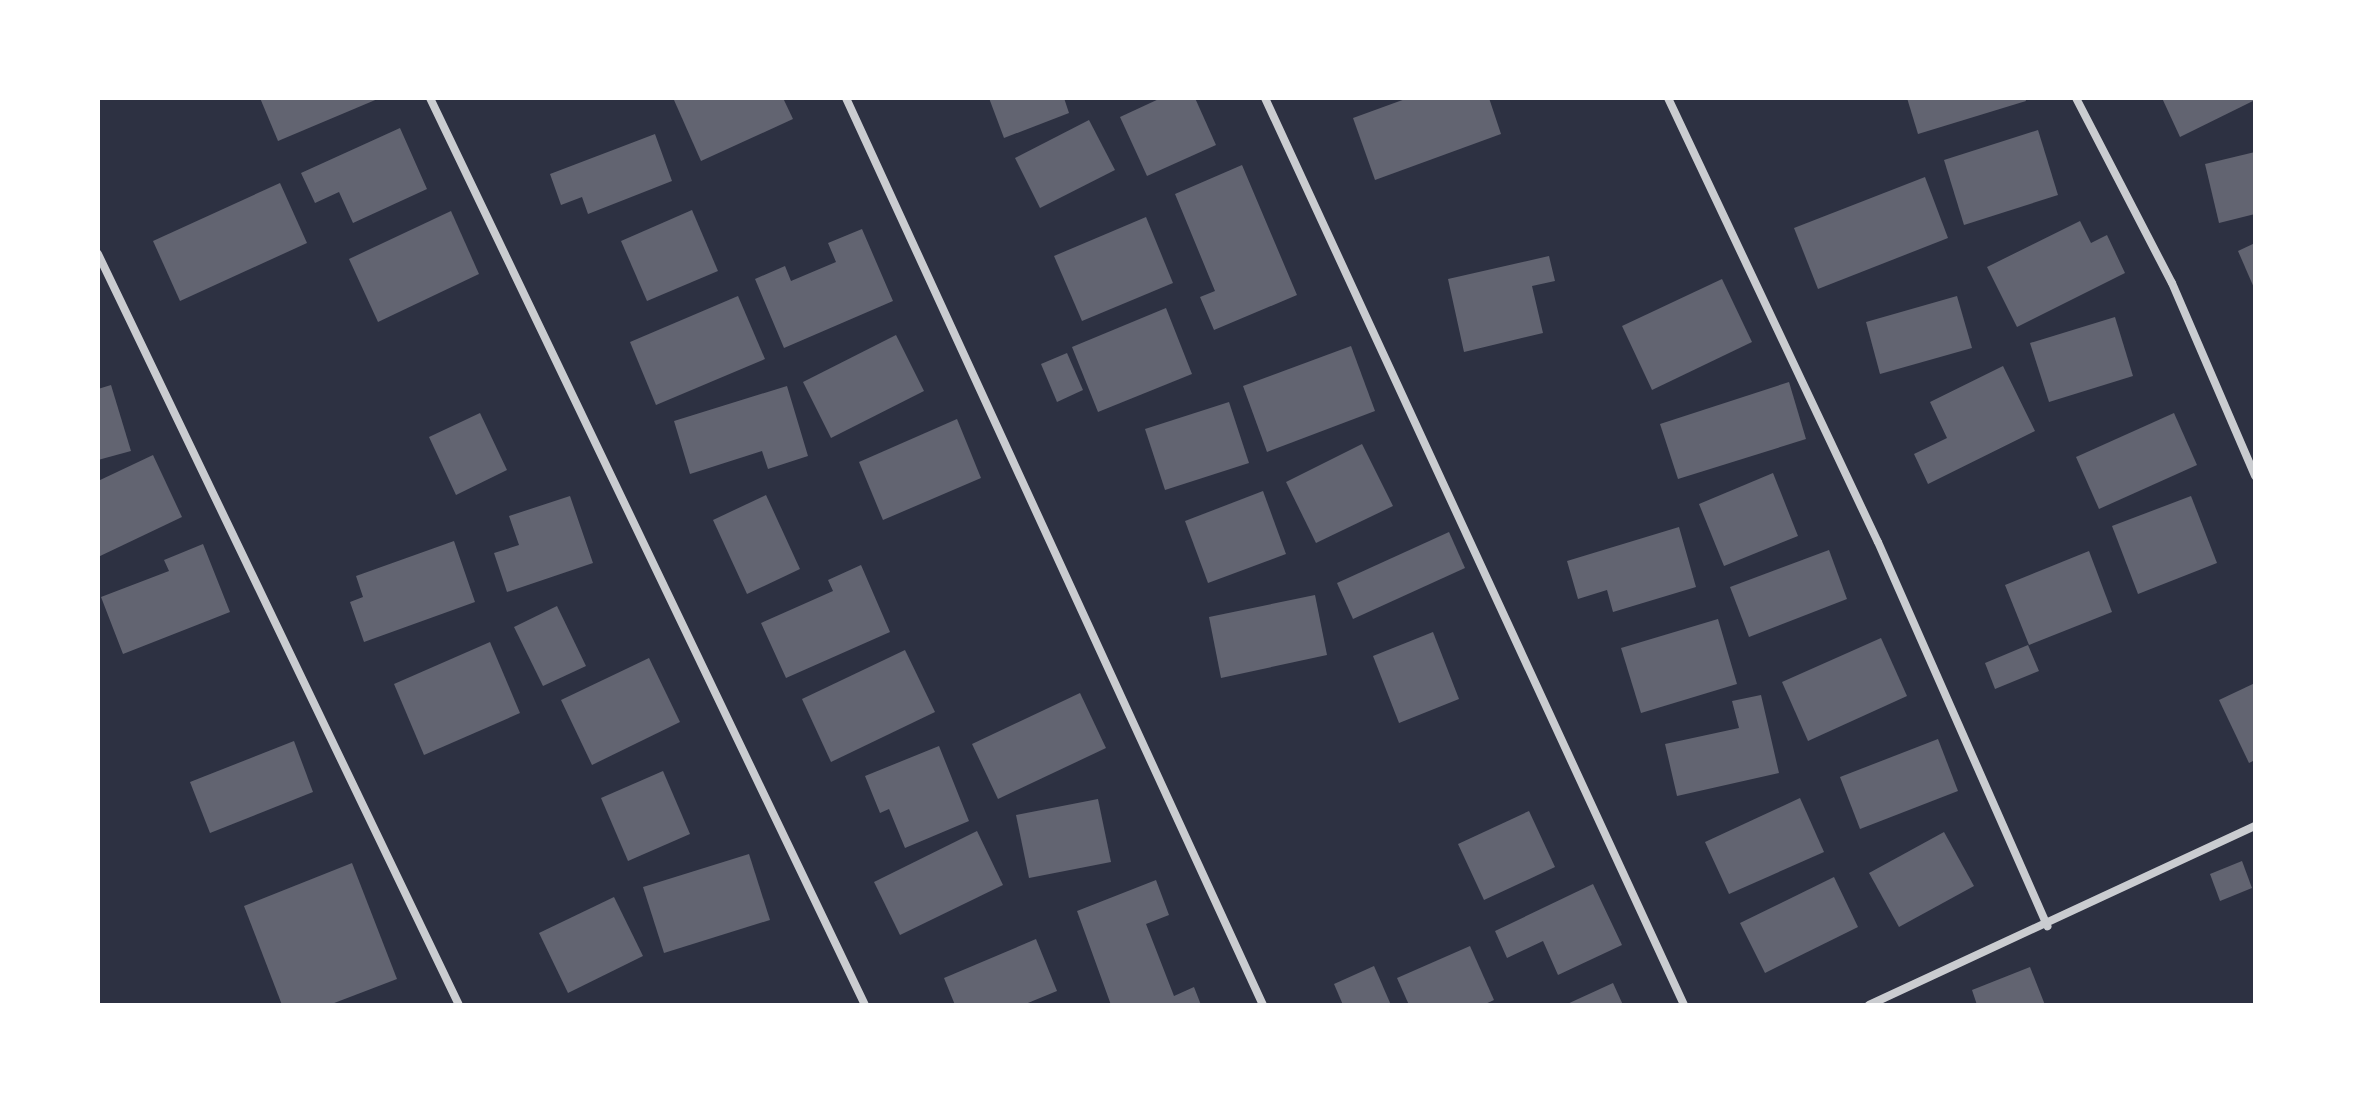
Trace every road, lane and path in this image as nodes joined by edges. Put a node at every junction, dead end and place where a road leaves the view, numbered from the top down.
1 (430, 98) edge
2 (846, 98) edge
3 (1265, 98) edge
4 (1668, 98) edge
5 (2076, 98) edge
6 (98, 254) edge
7 (2255, 476) edge
8 (2255, 826) edge
9 (2047, 926) junction
10 (459, 1005) edge
11 (865, 1005) edge
12 (1263, 1005) edge
13 (1684, 1005) edge
14 (1869, 1005) edge

1 - 11 street
2 - 12 street
3 - 13 street
4 - 9 street
5 - 7 street
6 - 10 street
8 - 9 street
9 - 14 street

